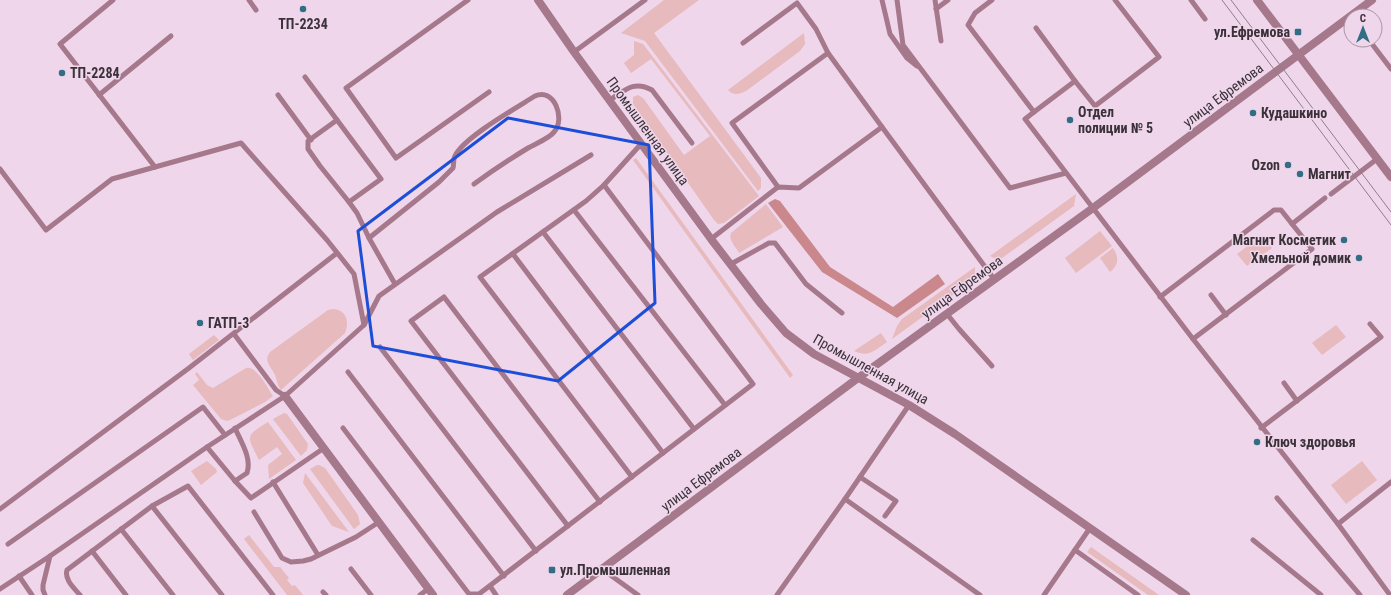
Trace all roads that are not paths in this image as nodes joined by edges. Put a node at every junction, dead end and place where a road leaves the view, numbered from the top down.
1 (114, 0) edge
2 (249, 0) edge
3 (468, 0) edge
4 (538, 0) edge
5 (645, 0) edge
6 (882, 0) edge
7 (897, 0) edge
8 (935, 0) edge
9 (948, 0) edge
10 (992, 0) edge
11 (1115, 0) edge
12 (1191, 0) edge
13 (1257, 0) edge
14 (1372, 0) edge
15 (1362, 8) edge
16 (936, 9) junction
17 (256, 10) dead end
18 (1205, 19) dead end
19 (1343, 22) edge
20 (1036, 28) dead end
21 (172, 36) dead end
22 (941, 41) dead end
23 (743, 43) dead end
24 (1375, 48) edge
25 (574, 52) junction
26 (828, 53) junction
27 (1298, 56) junction
28 (921, 69) junction
29 (1391, 69) edge
30 (305, 77) dead end
31 (1076, 81) junction
32 (488, 92) dead end
33 (99, 95) junction
34 (278, 95) dead end
35 (610, 100) junction
36 (1034, 112) junction
37 (338, 120) junction
38 (882, 127) junction
39 (310, 140) junction
40 (692, 143) dead end
41 (641, 144) junction
42 (591, 155) dead end
43 (1377, 159) junction
44 (154, 167) junction
45 (0, 169) edge
46 (1066, 173) junction
47 (1391, 177) edge
48 (474, 184) dead end
49 (604, 185) junction
50 (778, 187) junction
51 (1331, 194) dead end
52 (1325, 198) dead end
53 (349, 202) junction
54 (1093, 208) junction
55 (574, 210) junction
56 (1292, 224) junction
57 (543, 232) junction
58 (369, 238) junction
59 (712, 239) junction
60 (337, 253) junction
61 (513, 254) junction
62 (730, 264) junction
63 (994, 279) junction
64 (395, 284) junction
65 (1211, 295) dead end
66 (1160, 297) junction
67 (842, 313) dead end
68 (947, 314) junction
69 (1226, 315) junction
70 (1370, 324) dead end
71 (364, 325) junction
72 (234, 334) junction
73 (1193, 339) junction
74 (380, 347) dead end
75 (992, 366) dead end
76 (348, 372) dead end
77 (858, 378) junction
78 (1284, 383) dead end
79 (285, 396) junction
80 (1297, 401) junction
81 (725, 405) junction
82 (909, 405) junction
83 (235, 428) junction
84 (343, 428) dead end
85 (1261, 428) junction
86 (694, 429) junction
87 (225, 435) junction
88 (207, 447) junction
89 (324, 448) junction
90 (663, 453) junction
91 (632, 477) junction
92 (860, 477) junction
93 (234, 481) junction
94 (273, 482) junction
95 (1391, 482) edge
96 (1277, 498) dead end
97 (845, 499) junction
98 (600, 502) junction
99 (152, 506) junction
100 (0, 509) edge
101 (254, 512) dead end
102 (885, 516) dead end
103 (379, 522) junction
104 (1338, 524) junction
105 (568, 526) junction
106 (1090, 528) junction
107 (122, 529) junction
108 (1253, 540) dead end
109 (8, 544) dead end
110 (1075, 550) junction
111 (536, 551) junction
112 (92, 552) junction
113 (318, 555) junction
114 (50, 556) junction
115 (350, 569) dead end
116 (602, 569) junction
117 (19, 576) junction
118 (504, 576) junction
119 (490, 586) junction
120 (0, 589) edge
121 (431, 592) edge
122 (32, 595) edge
123 (45, 595) edge
124 (80, 595) edge
125 (126, 595) edge
126 (173, 595) edge
127 (222, 595) edge
128 (273, 595) edge
129 (371, 595) edge
130 (420, 595) edge
131 (496, 595) edge
132 (567, 595) edge
133 (638, 595) edge
134 (777, 595) edge
135 (980, 595) edge
136 (1044, 595) edge
137 (1138, 595) edge
138 (1186, 595) edge
139 (1321, 595) edge
140 (1360, 595) edge
141 (1389, 595) edge

1 - 33 lane
2 - 17 lane
3 - 32 lane
4 - 25 street, Промышленная улица
5 - 25 lane
6 - 28 lane
7 - 28 lane
8 - 16 lane
9 - 16 lane
10 - 36 lane
11 - 31 lane
12 - 18 lane
13 - 27 street
14 - 15 street, улица Ефремова
16 - 22 lane
19 - 27 street, улица Ефремова
20 - 31 lane
21 - 33 lane
23 - 26 lane
24 - 29 lane
25 - 35 street, Промышленная улица
26 - 38 lane
26 - 50 lane
27 - 43 street
27 - 54 street, улица Ефремова
28 - 46 lane
30 - 37 lane
31 - 36 lane
33 - 44 lane
34 - 39 lane
35 - 40 lane
35 - 41 street, Промышленная улица
36 - 46 lane
37 - 39 lane
37 - 53 lane
38 - 50 lane
38 - 63 lane
39 - 53 lane
41 - 49 lane
41 - 59 street, Промышленная улица
42 - 64 lane
43 - 47 street
43 - 51 lane
44 - 45 lane
44 - 60 lane
46 - 54 lane
48 - 58 lane
49 - 55 lane
49 - 81 lane
50 - 59 lane
52 - 56 lane
53 - 58 lane
54 - 63 street, улица Ефремова
54 - 66 lane
55 - 57 lane
55 - 81 lane
56 - 66 lane
56 - 69 lane
57 - 61 lane
57 - 86 lane
58 - 64 lane
59 - 62 street, Промышленная улица
60 - 71 lane
60 - 72 lane
61 - 90 lane
61 - 91 lane
62 - 67 lane
62 - 77 street, Промышленная улица
63 - 68 street, улица Ефремова
64 - 71 lane
65 - 69 lane
66 - 73 lane
68 - 75 lane
68 - 77 street, улица Ефремова
69 - 73 lane
70 - 80 lane
71 - 79 lane
72 - 79 lane
72 - 100 lane
73 - 85 lane
74 - 111 lane
76 - 118 lane
77 - 82 street, Промышленная улица
77 - 116 street, улица Ефремова
78 - 80 lane
79 - 83 lane
79 - 89 street
80 - 85 lane
81 - 86 lane
82 - 92 lane
82 - 106 street, Промышленная улица
83 - 87 lane
83 - 93 lane
84 - 119 lane
85 - 104 lane
86 - 90 lane
87 - 88 lane
87 - 109 lane
88 - 93 lane
88 - 114 lane
89 - 94 lane
89 - 103 street
90 - 91 lane
91 - 98 lane
92 - 97 lane
92 - 102 lane
93 - 94 lane
94 - 113 lane
95 - 104 lane
96 - 140 lane
97 - 134 lane
97 - 135 lane
98 - 105 lane
98 - 105 lane
99 - 107 lane
99 - 127 lane
99 - 128 lane
101 - 113 lane
103 - 113 lane
103 - 121 street
104 - 141 lane
105 - 111 lane
106 - 110 lane
106 - 138 street, Промышленная улица
107 - 112 lane
107 - 126 lane
108 - 139 lane
110 - 136 lane
110 - 137 lane
111 - 118 lane
112 - 124 lane
112 - 125 lane
114 - 117 lane
114 - 123 lane
115 - 129 lane
116 - 132 street, улица Ефремова
116 - 133 lane
117 - 120 lane
117 - 122 lane
118 - 119 lane
119 - 131 lane
121 - 130 lane

